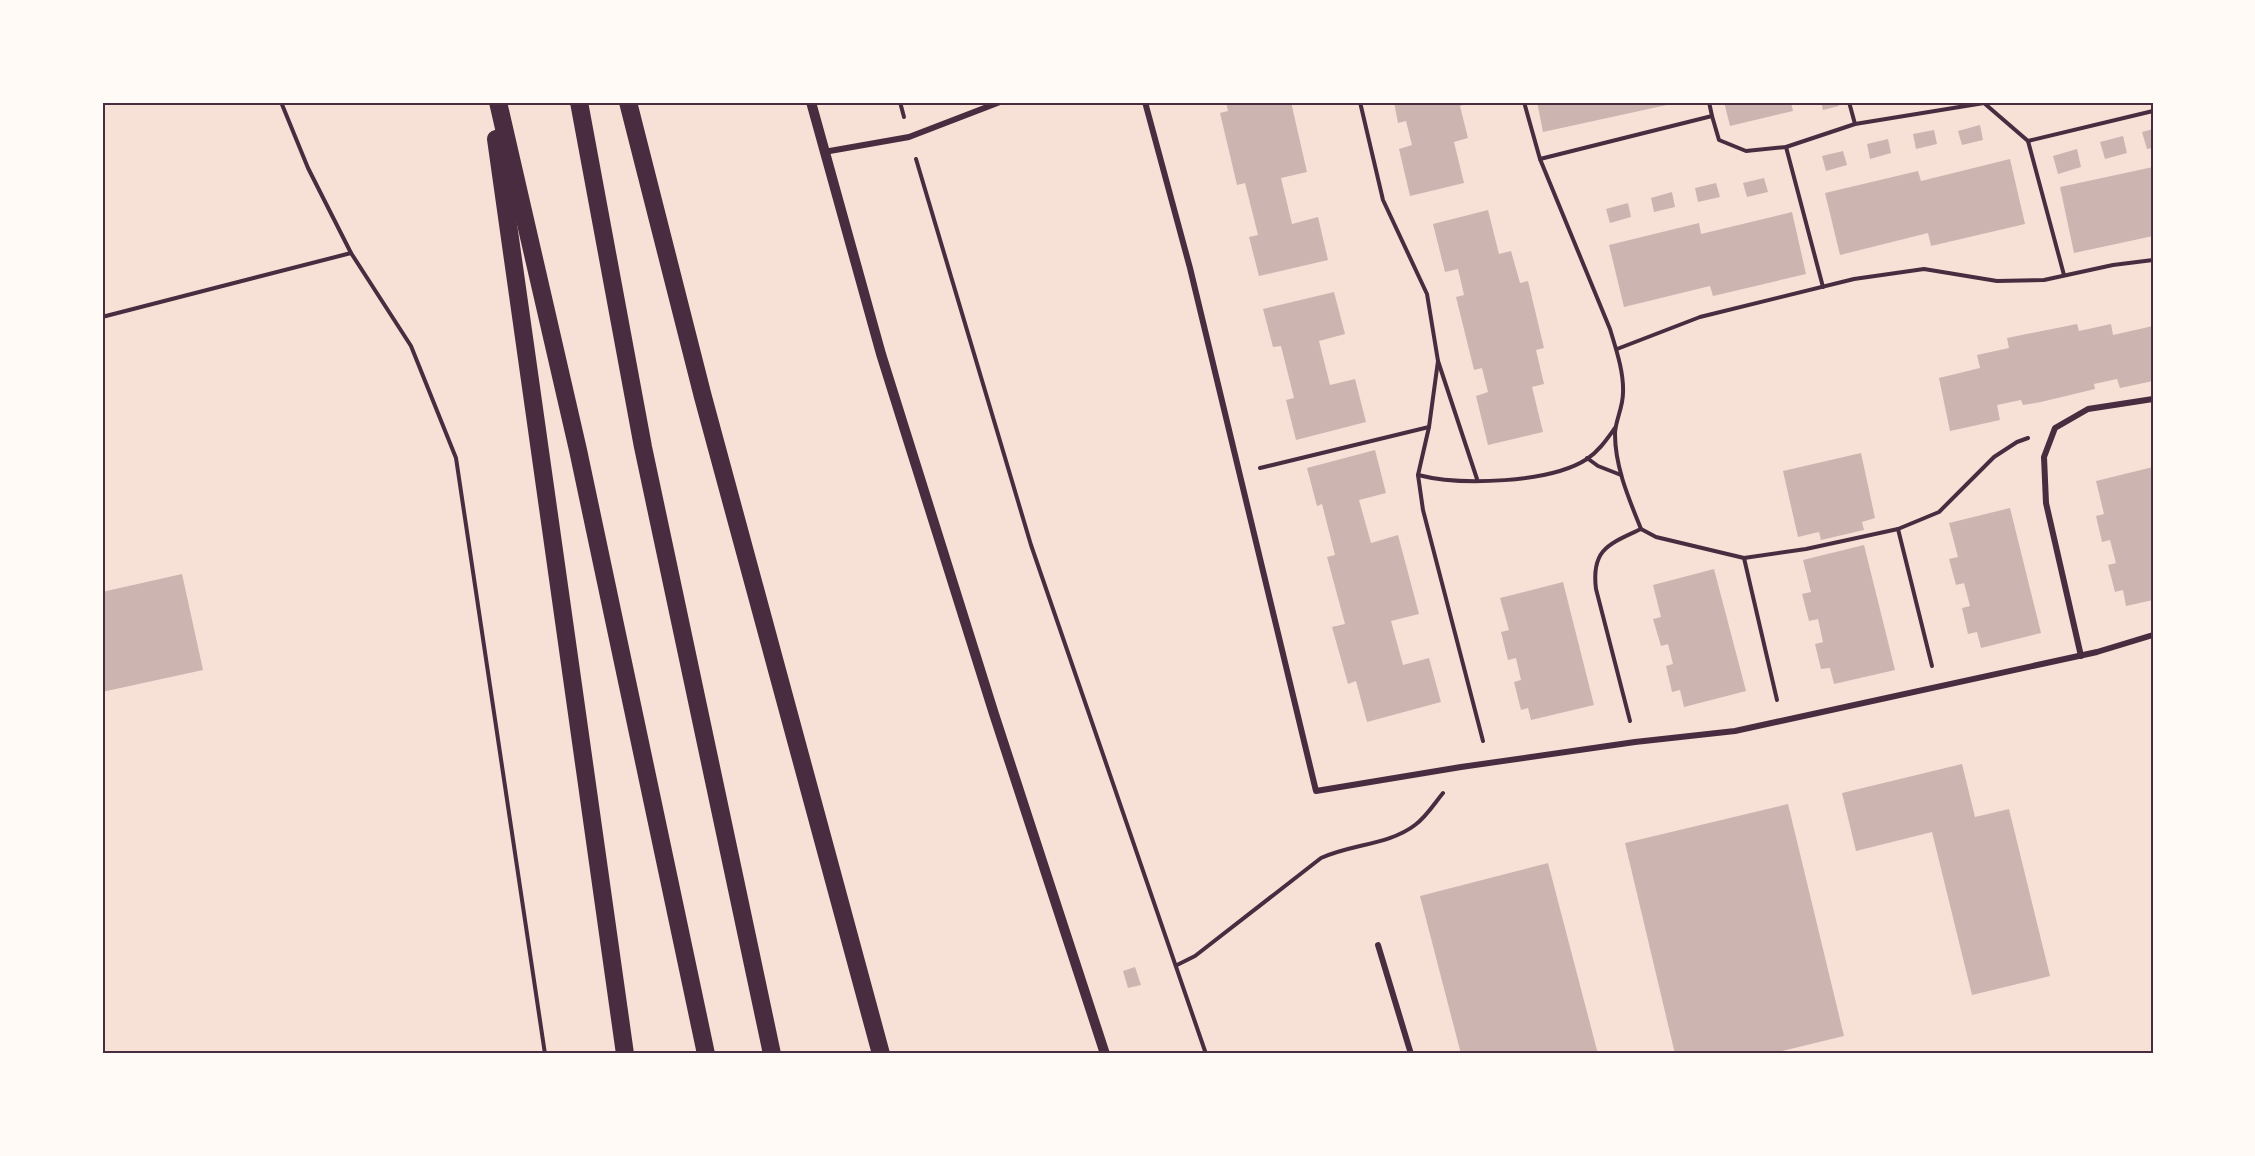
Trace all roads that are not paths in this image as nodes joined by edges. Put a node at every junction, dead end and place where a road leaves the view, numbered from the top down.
1 (490, 102) edge
2 (498, 102) edge
3 (579, 102) edge
4 (628, 102) edge
5 (811, 102) edge
6 (1000, 102) edge
7 (1145, 102) edge
8 (824, 152) junction
9 (2153, 399) edge
10 (2153, 634) edge
11 (2081, 656) junction
12 (1378, 945) dead end
13 (626, 1054) edge
14 (706, 1054) edge
15 (772, 1054) edge
16 (881, 1054) edge
17 (1105, 1054) edge
18 (1411, 1054) edge

1 - 13 highway
2 - 14 highway
3 - 15 highway
4 - 16 highway
5 - 8 street
6 - 8 street
7 - 11 street
8 - 17 street
9 - 11 street
10 - 11 street
12 - 18 street

